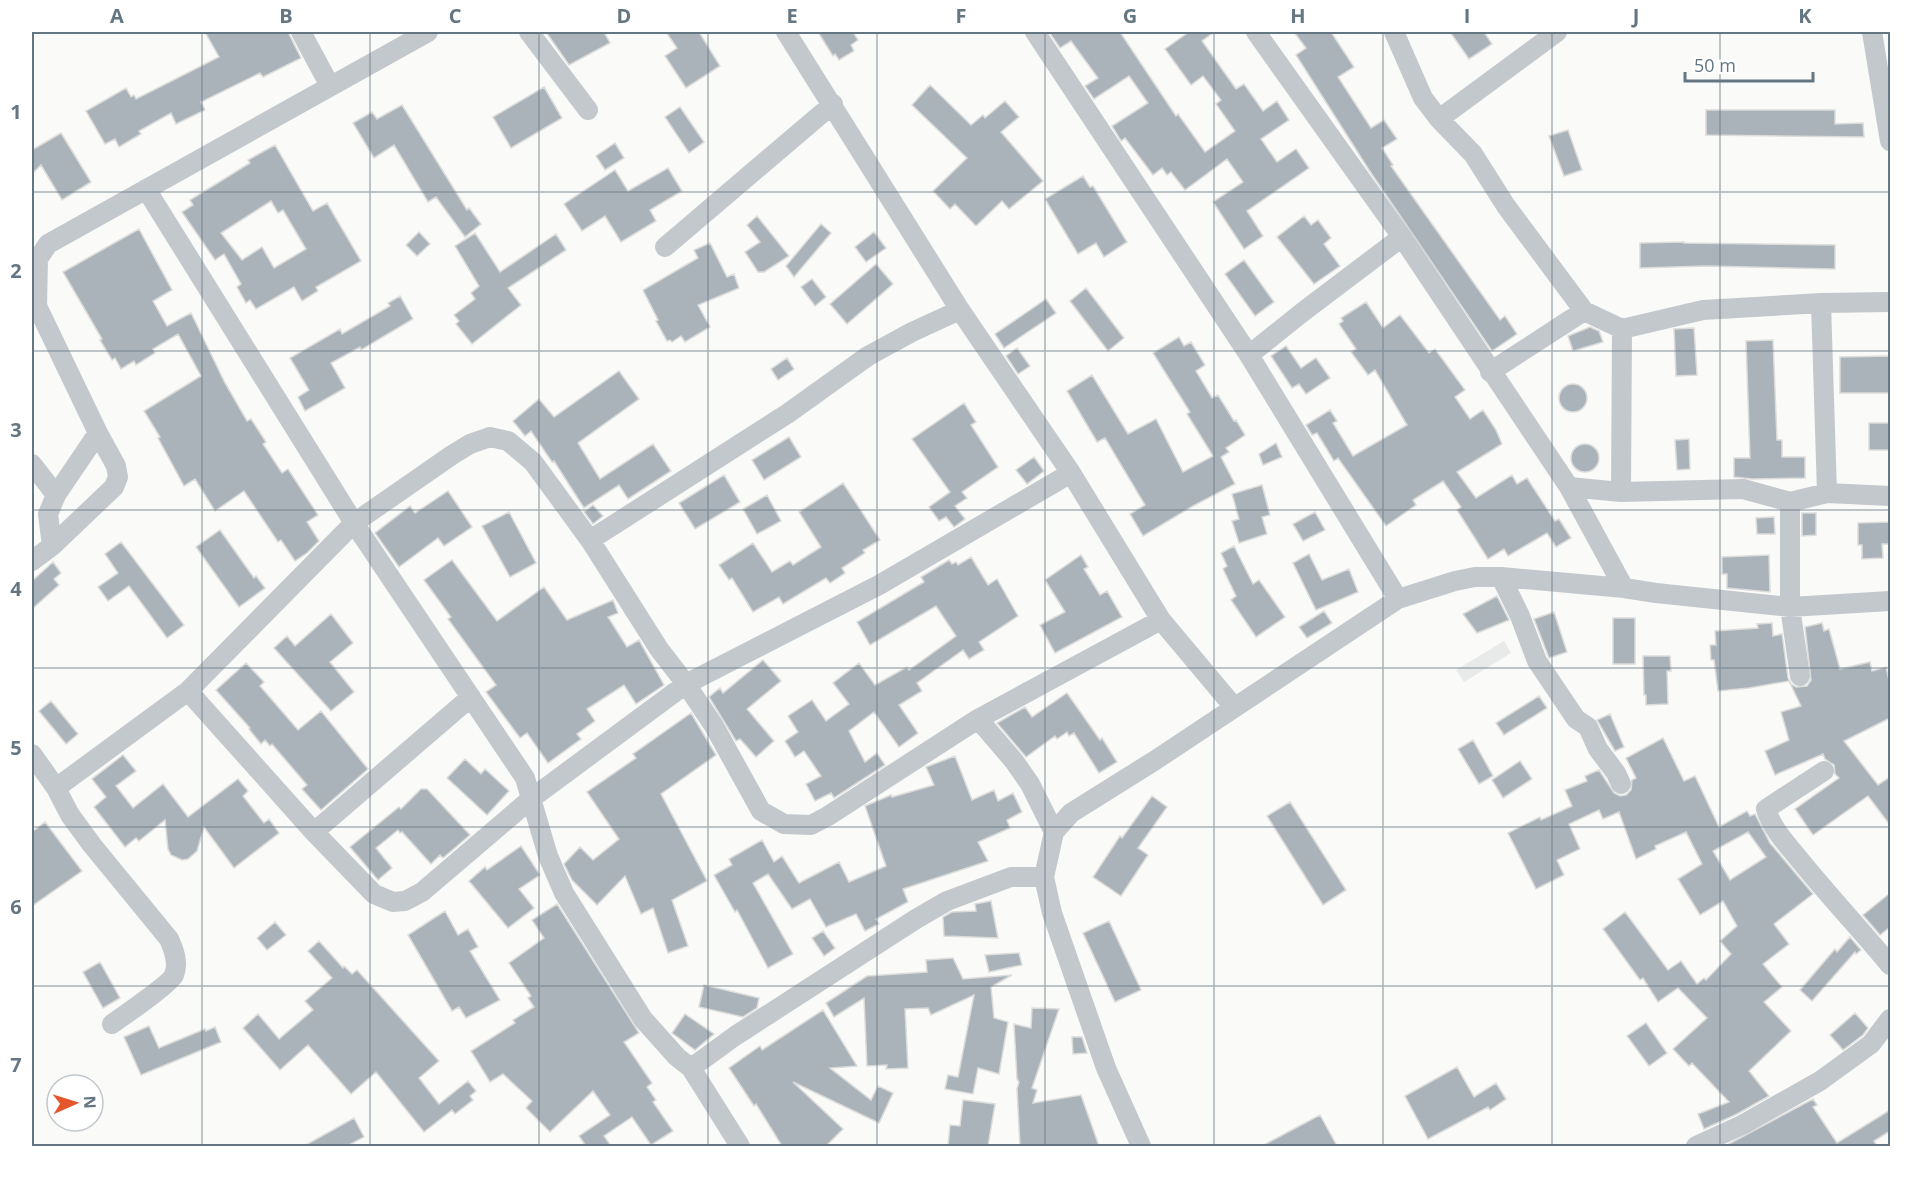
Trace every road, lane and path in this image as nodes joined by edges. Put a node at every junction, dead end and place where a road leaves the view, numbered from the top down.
1 (301, 32) edge
2 (428, 32) edge
3 (530, 32) edge
4 (786, 32) edge
5 (1035, 32) edge
6 (1256, 32) edge
7 (1394, 32) edge
8 (1557, 32) edge
9 (1872, 32) edge
10 (330, 86) junction
11 (833, 104) junction
12 (588, 110) dead end
13 (1439, 119) junction
14 (1890, 141) edge
15 (146, 189) junction
16 (1402, 237) junction
17 (665, 247) dead end
18 (34, 301) edge
19 (1821, 303) junction
20 (1890, 303) edge
21 (960, 310) junction
22 (1584, 311) junction
23 (1622, 329) junction
24 (1249, 355) junction
25 (1490, 372) junction
26 (98, 433) junction
27 (32, 464) edge
28 (1071, 473) junction
29 (1569, 488) junction
30 (1621, 492) junction
31 (1827, 493) junction
32 (56, 495) junction
33 (1890, 496) edge
34 (1790, 502) junction
35 (354, 523) junction
36 (590, 540) junction
37 (52, 546) junction
38 (32, 561) edge
39 (1501, 578) junction
40 (1624, 588) junction
41 (1398, 599) junction
42 (1890, 601) edge
43 (1790, 607) junction
44 (1161, 620) junction
45 (1800, 676) dead end
46 (686, 684) junction
47 (188, 692) junction
48 (471, 697) junction
49 (1234, 707) junction
50 (978, 719) junction
51 (32, 754) edge
52 (1824, 771) dead end
53 (1621, 784) dead end
54 (56, 789) junction
55 (532, 798) junction
56 (314, 832) junction
57 (1054, 832) junction
58 (1044, 877) junction
59 (1890, 965) edge
60 (1890, 1018) edge
61 (112, 1024) dead end
62 (691, 1068) junction
63 (740, 1146) edge
64 (1141, 1146) edge
65 (1696, 1146) edge

1 - 10 street
2 - 10 street
3 - 12 street
4 - 11 street
5 - 24 street
6 - 16 street
7 - 13 street
8 - 13 street
9 - 14 street
10 - 15 street
11 - 17 street
11 - 21 street
13 - 22 street
15 - 18 street
15 - 35 street
16 - 24 street
16 - 25 street
18 - 26 street
19 - 20 street
19 - 23 street
19 - 31 street
21 - 28 street
21 - 36 street
22 - 23 street
22 - 25 street
23 - 30 street
24 - 41 street
25 - 29 street
26 - 32 street
26 - 37 street
27 - 32 street
28 - 44 street
28 - 46 street
29 - 30 street
29 - 40 street
30 - 34 street
31 - 33 street
31 - 34 street
32 - 37 street
34 - 43 street
35 - 36 street
35 - 47 street
35 - 48 street
36 - 46 street
37 - 38 street
39 - 40 street
39 - 41 street
39 - 53 street
40 - 43 street
41 - 49 street
42 - 43 street
43 - 45 street
44 - 49 street
44 - 50 street
46 - 50 street
46 - 55 street
47 - 54 street
47 - 56 street
48 - 55 street
48 - 56 street
49 - 57 street
50 - 57 street
51 - 54 street
52 - 59 street
54 - 61 street
55 - 56 street
55 - 62 street
57 - 58 street
58 - 62 street
58 - 64 street
60 - 65 street
62 - 63 street

